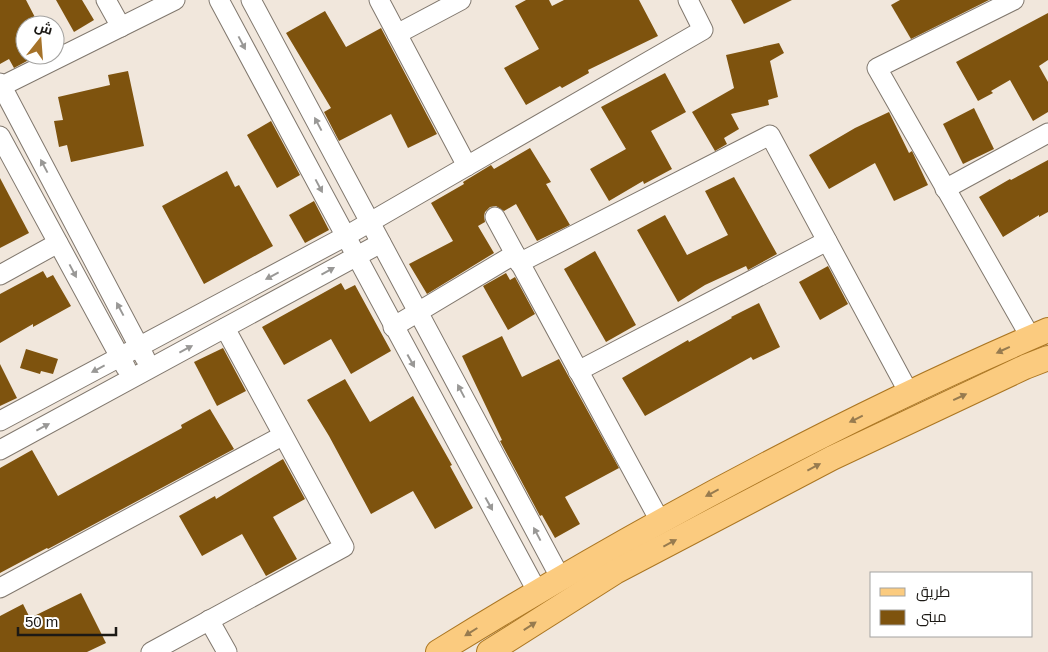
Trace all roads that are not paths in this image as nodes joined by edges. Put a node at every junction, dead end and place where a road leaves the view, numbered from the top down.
1 (106, 0) edge
2 (175, 0) edge
3 (220, 0) edge
4 (251, 0) edge
5 (379, 0) edge
6 (461, 0) edge
7 (688, 0) edge
8 (1014, 0) edge
9 (121, 27) junction
10 (397, 34) junction
11 (1, 85) edge
12 (1048, 133) edge
13 (0, 136) edge
14 (467, 166) junction
15 (945, 189) junction
16 (495, 217) dead end
17 (370, 222) junction
18 (346, 236) junction
19 (827, 241) junction
20 (58, 242) junction
21 (381, 243) junction
22 (357, 256) junction
23 (517, 258) junction
24 (0, 275) edge
25 (418, 312) junction
26 (393, 327) junction
27 (225, 328) junction
28 (1040, 334) edge
29 (140, 346) junction
30 (120, 357) junction
31 (1048, 358) edge
32 (150, 368) junction
33 (578, 371) junction
34 (131, 379) junction
35 (909, 393) junction
36 (0, 421) edge
37 (282, 436) junction
38 (0, 450) edge
39 (660, 521) junction
40 (560, 577) junction
41 (0, 588) edge
42 (537, 591) junction
43 (209, 620) junction
44 (151, 652) edge
45 (227, 652) edge
46 (438, 652) edge
47 (489, 652) edge

1 - 9 street
2 - 9 street
3 -> 18 street
17 -> 4 street
5 - 10 street
6 - 10 street
7 - 14 street
8 - 15 street
9 - 11 street
10 - 14 street
29 -> 11 street
12 - 15 street
13 - 20 street
14 - 17 street
15 - 28 street
16 - 23 street
17 - 18 street
17 - 21 street
18 - 22 street
18 -> 29 street
19 - 23 street
19 - 33 street
19 - 35 street
20 - 24 street
20 -> 30 street
21 - 22 street
21 - 25 street
22 - 26 street
27 -> 22 street
23 - 25 street
23 - 33 street
25 - 26 street
40 -> 25 street
26 -> 42 street
32 -> 27 street
27 - 37 street
28 -> 35 main road
29 - 30 street
29 - 32 street
30 - 34 street
30 -> 36 street
47 -> 31 main road
32 - 34 street
33 - 39 street
38 -> 34 street
35 -> 39 main road
37 - 41 street
37 - 43 street
39 - 40 main road
40 - 42 main road
42 -> 46 main road
43 - 44 street
43 - 45 street

